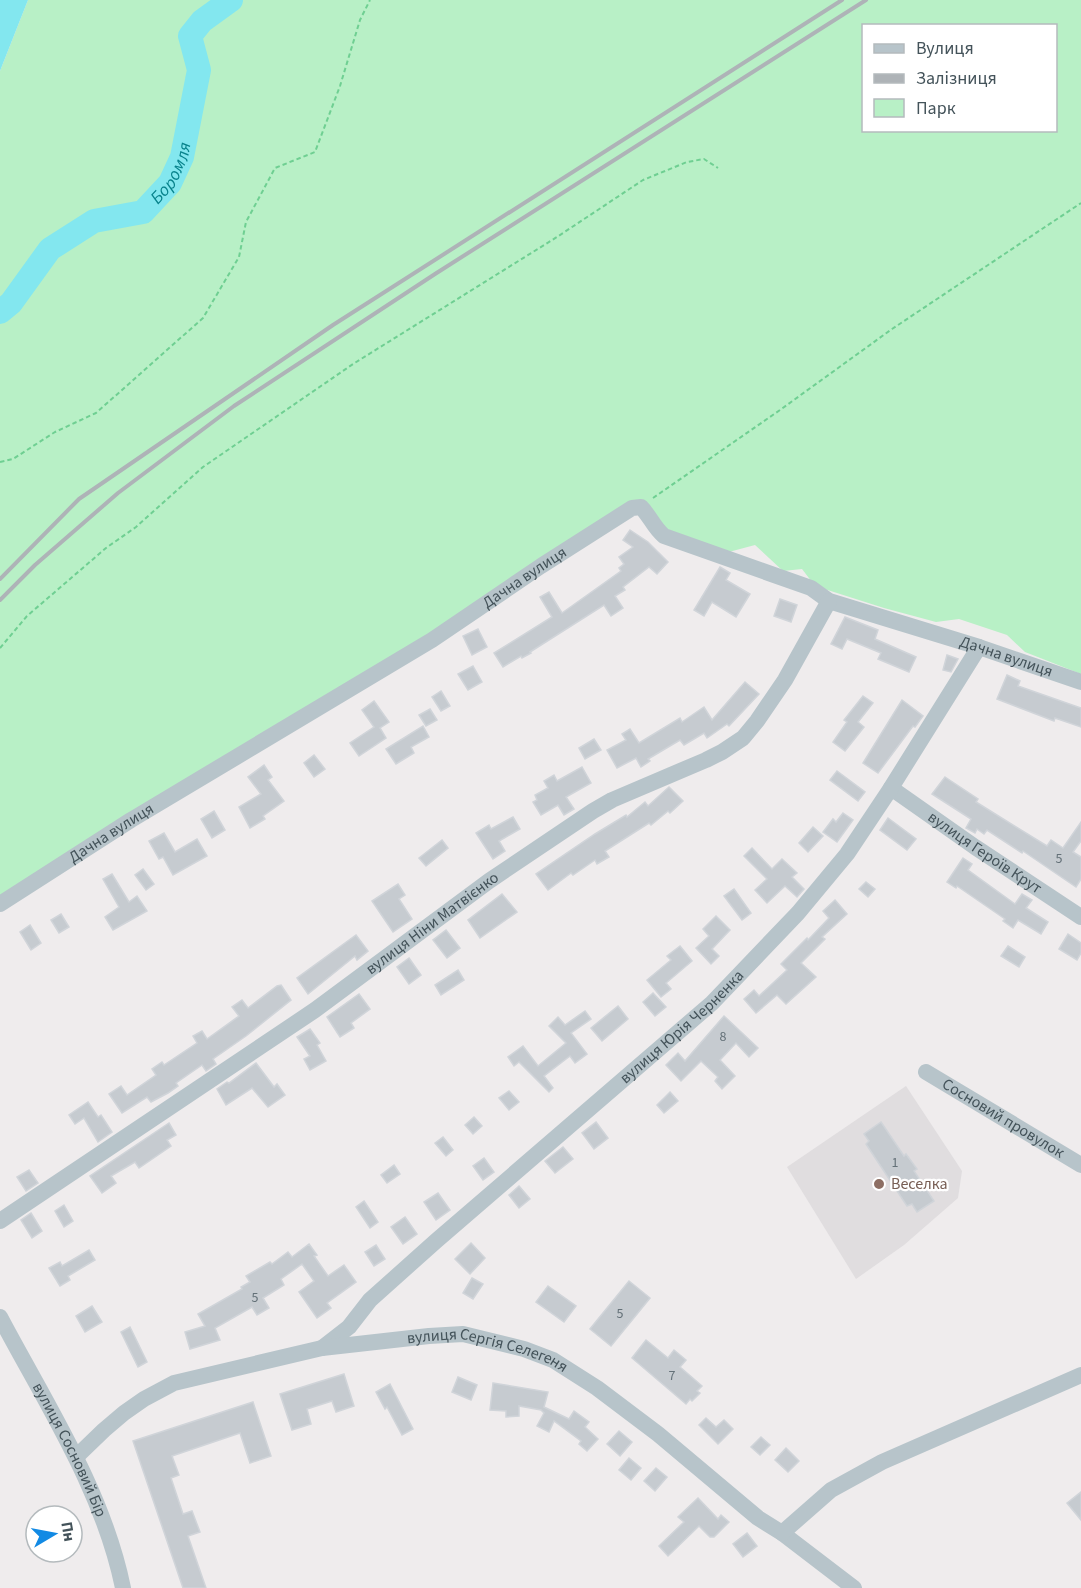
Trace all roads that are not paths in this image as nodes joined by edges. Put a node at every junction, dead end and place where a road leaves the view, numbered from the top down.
1 (829, 601) junction
2 (979, 647) junction
3 (1081, 682) edge
4 (891, 788) junction
5 (0, 904) edge
6 (1081, 917) edge
7 (926, 1072) dead end
8 (1081, 1165) edge
9 (0, 1221) edge
10 (1, 1323) edge
11 (322, 1348) junction
12 (1081, 1375) edge
13 (76, 1457) junction
14 (782, 1533) junction
15 (123, 1588) edge
16 (854, 1588) edge

1 - 2 street, Дачна вулиця
1 - 5 street, Дачна вулиця
1 - 9 street, вулиця Ніни Матвієнко
2 - 3 street, Дачна вулиця
2 - 4 street, вулиця Юрія Черненка
4 - 6 street, вулиця Героїв Крут
4 - 11 street, вулиця Юрія Черненка
7 - 8 street, Сосновий провулок
10 - 13 street, вулиця Сосновий Бір
11 - 13 street, вулиця Сергія Селегеня
11 - 14 street, вулиця Сергія Селегеня
12 - 14 street
13 - 15 street, вулиця Сосновий Бір
14 - 16 street, вулиця Сергія Селегеня

